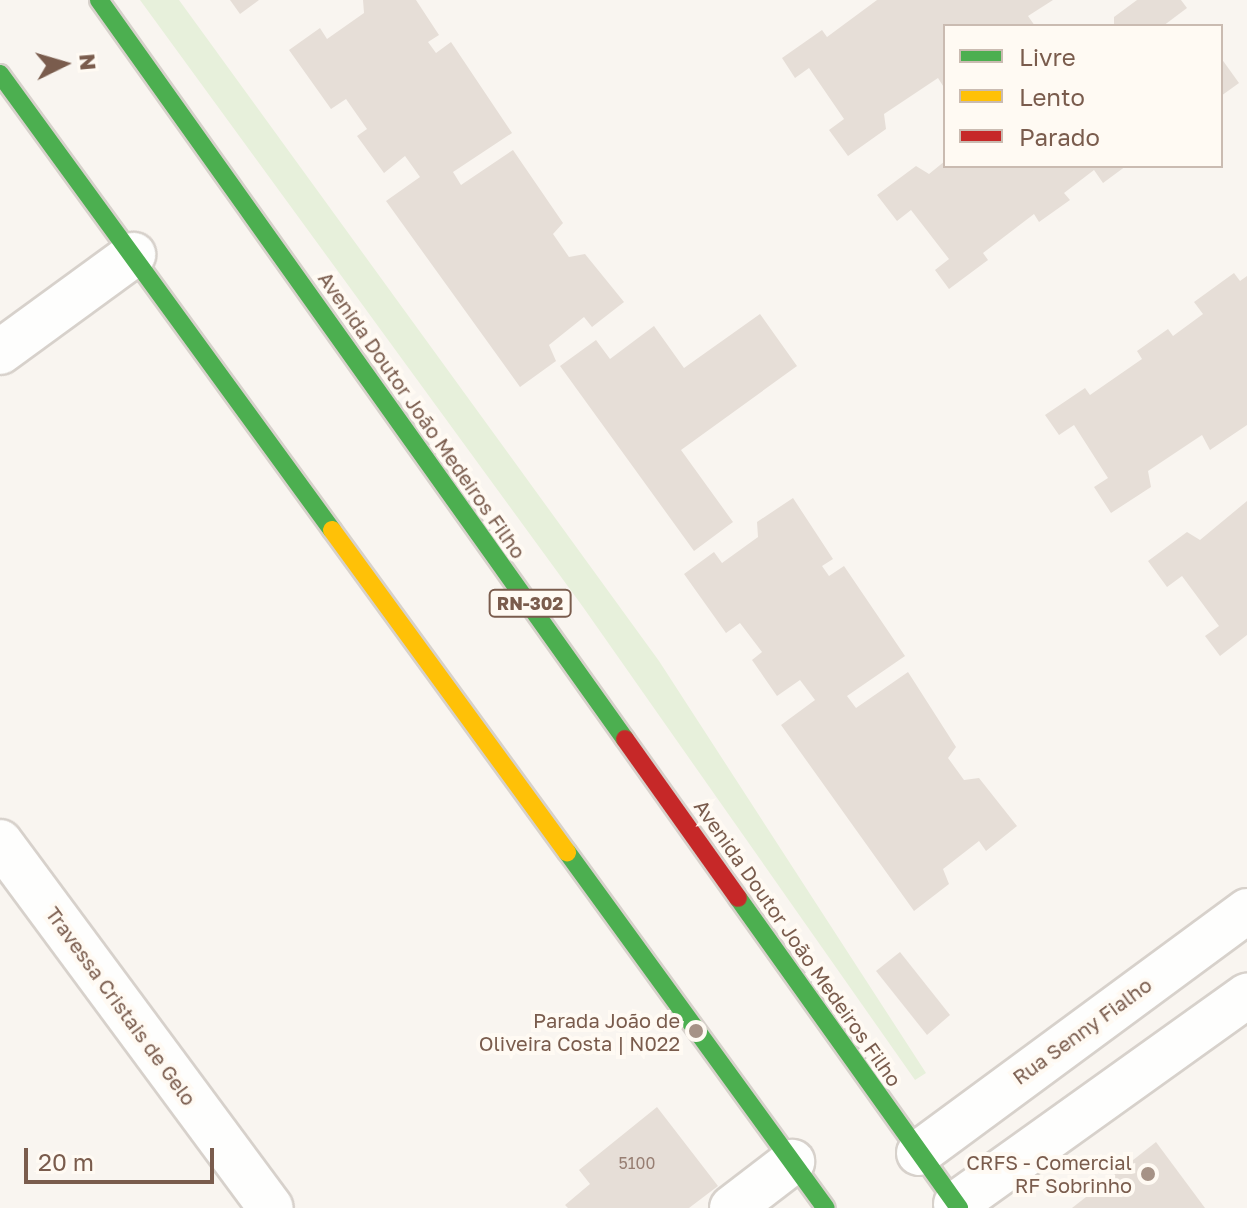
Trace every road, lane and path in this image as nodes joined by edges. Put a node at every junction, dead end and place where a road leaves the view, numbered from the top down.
1 (99, 0) edge
2 (0, 74) edge
3 (133, 255) junction
4 (0, 352) edge
5 (0, 842) edge
6 (1247, 911) edge
7 (1247, 996) edge
8 (919, 1153) junction
9 (792, 1162) junction
10 (958, 1206) edge
11 (271, 1208) edge
12 (732, 1208) edge
13 (826, 1208) edge

1 - 8 main road, Avenida Doutor João Medeiros Filho / RN-302
2 - 3 main road
3 - 4 street
3 - 9 main road
5 - 11 street, Travessa Cristais de Gelo
6 - 8 street, Rua Senny Fialho
7 - 10 street
8 - 10 main road, Avenida Doutor João Medeiros Filho / RN-302
9 - 12 street
9 - 13 main road

